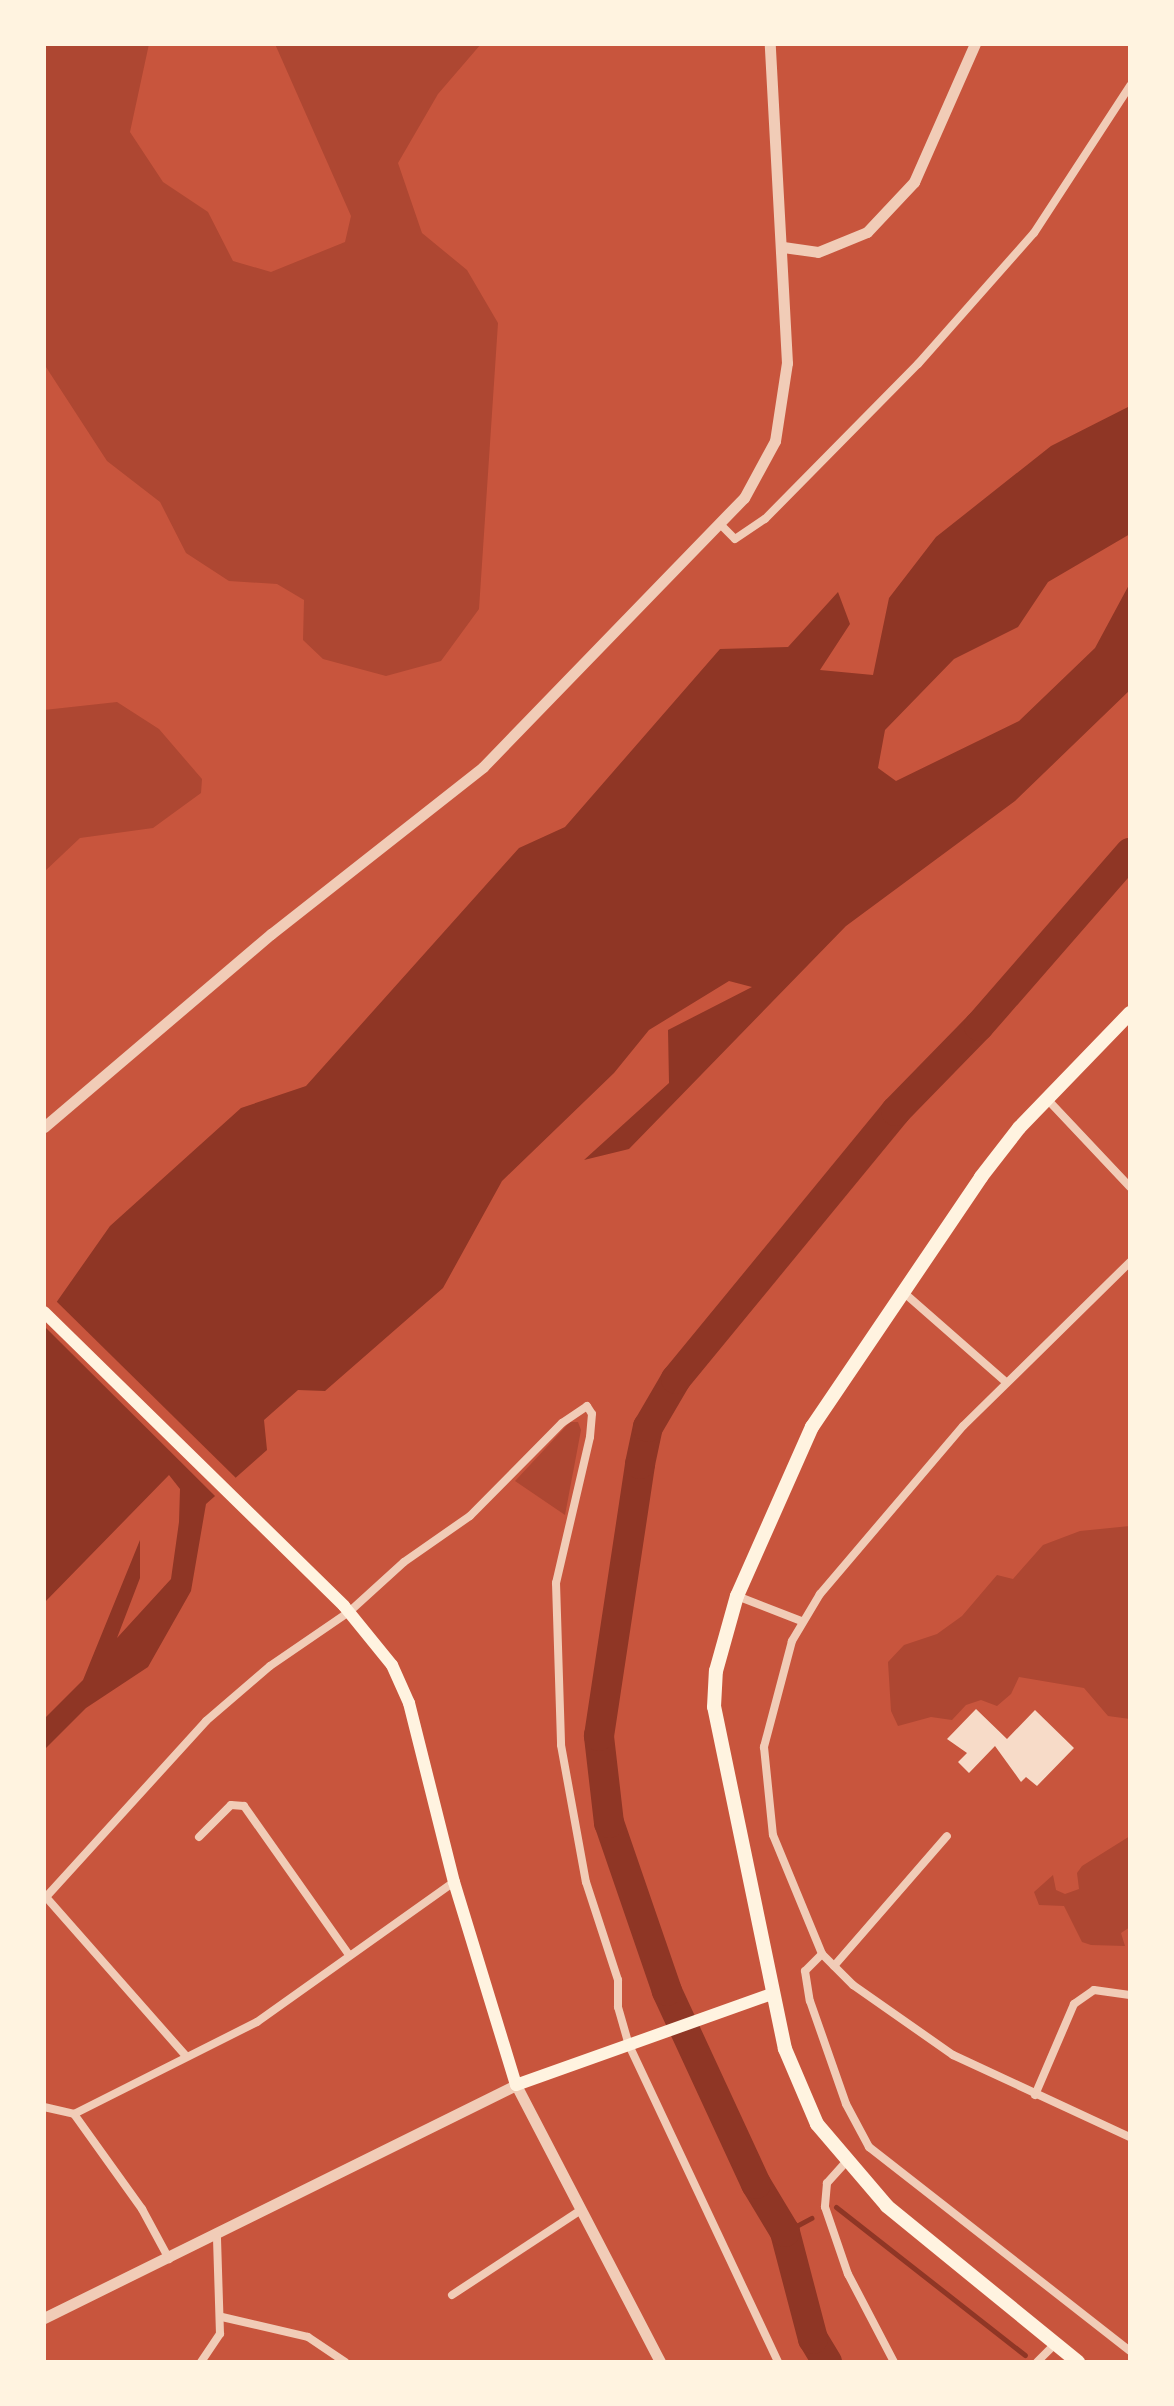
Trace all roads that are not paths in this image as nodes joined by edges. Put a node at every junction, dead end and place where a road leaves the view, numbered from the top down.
1 (770, 44) edge
2 (975, 44) edge
3 (1130, 86) edge
4 (783, 247) junction
5 (722, 526) junction
6 (1130, 1013) edge
7 (1047, 1099) junction
8 (44, 1127) edge
9 (1130, 1187) edge
10 (1130, 1262) edge
11 (1122, 1271) junction
12 (1130, 1279) edge
13 (901, 1290) junction
14 (44, 1312) edge
15 (1006, 1382) junction
16 (737, 1596) junction
17 (347, 1609) junction
18 (801, 1621) junction
19 (947, 1836) dead end
20 (199, 1837) dead end
21 (454, 1882) junction
22 (45, 1898) edge
23 (822, 1954) junction
24 (349, 1955) junction
25 (834, 1966) junction
26 (772, 1994) junction
27 (1130, 1995) edge
28 (632, 2042) junction
29 (186, 2056) junction
30 (516, 2085) junction
31 (1035, 2095) junction
32 (44, 2107) edge
33 (74, 2114) junction
34 (1130, 2137) edge
35 (845, 2163) junction
36 (578, 2212) junction
37 (217, 2236) junction
38 (169, 2259) junction
39 (452, 2295) dead end
40 (222, 2317) junction
41 (44, 2318) edge
42 (1055, 2344) junction
43 (1130, 2351) edge
44 (201, 2362) edge
45 (345, 2362) edge
46 (660, 2362) edge
47 (778, 2362) edge
48 (894, 2362) edge
49 (1037, 2362) edge
50 (1078, 2362) edge

1 - 4 street
2 - 4 street
3 - 5 street
4 - 5 street
5 - 8 street
6 - 7 main road
7 - 9 street
7 - 13 main road
10 - 11 street
11 - 12 street
11 - 15 street
13 - 15 street
13 - 16 main road
14 - 17 main road
15 - 18 street
16 - 18 street
16 - 26 main road
17 - 21 main road
17 - 22 street
17 - 28 street
18 - 23 street
19 - 25 street
20 - 24 street
21 - 24 street
21 - 30 main road
22 - 29 street
23 - 25 street
23 - 43 street
24 - 29 street
25 - 31 street
26 - 28 main road
26 - 35 main road
27 - 31 street
28 - 30 main road
28 - 47 street
29 - 33 street
30 - 36 street
30 - 37 street
31 - 34 street
32 - 33 street
33 - 38 street
35 - 42 main road
35 - 48 street
36 - 39 street
36 - 46 street
37 - 38 street
37 - 40 street
38 - 41 street
40 - 44 street
40 - 45 street
42 - 49 street
42 - 50 main road

